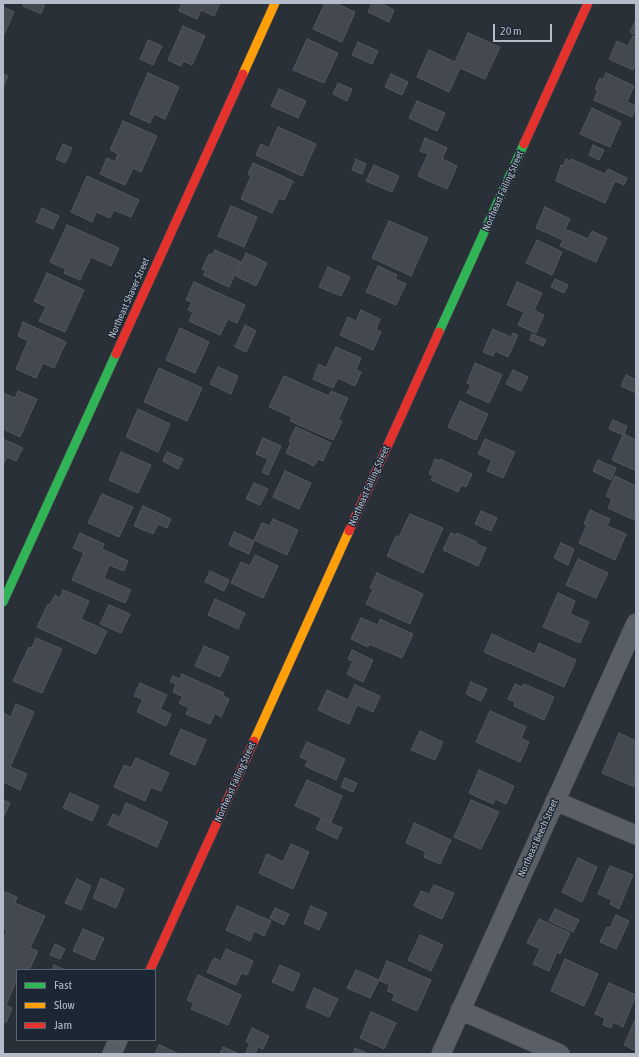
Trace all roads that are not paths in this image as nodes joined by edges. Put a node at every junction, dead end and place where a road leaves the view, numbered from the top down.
1 (275, 3) edge
2 (588, 3) edge
3 (3, 602) edge
4 (636, 623) edge
5 (555, 801) junction
6 (636, 835) edge
7 (150, 969) edge
8 (460, 1010) junction
9 (118, 1041) edge
10 (112, 1054) edge
11 (440, 1054) edge
12 (560, 1054) edge

1 - 3 street, Northeast Shaver Street
2 - 7 street, Northeast Failing Street
4 - 5 street, Northeast Beech Street
5 - 6 street
5 - 8 street, Northeast Beech Street
8 - 11 street, Northeast Beech Street
8 - 12 street
9 - 10 street

